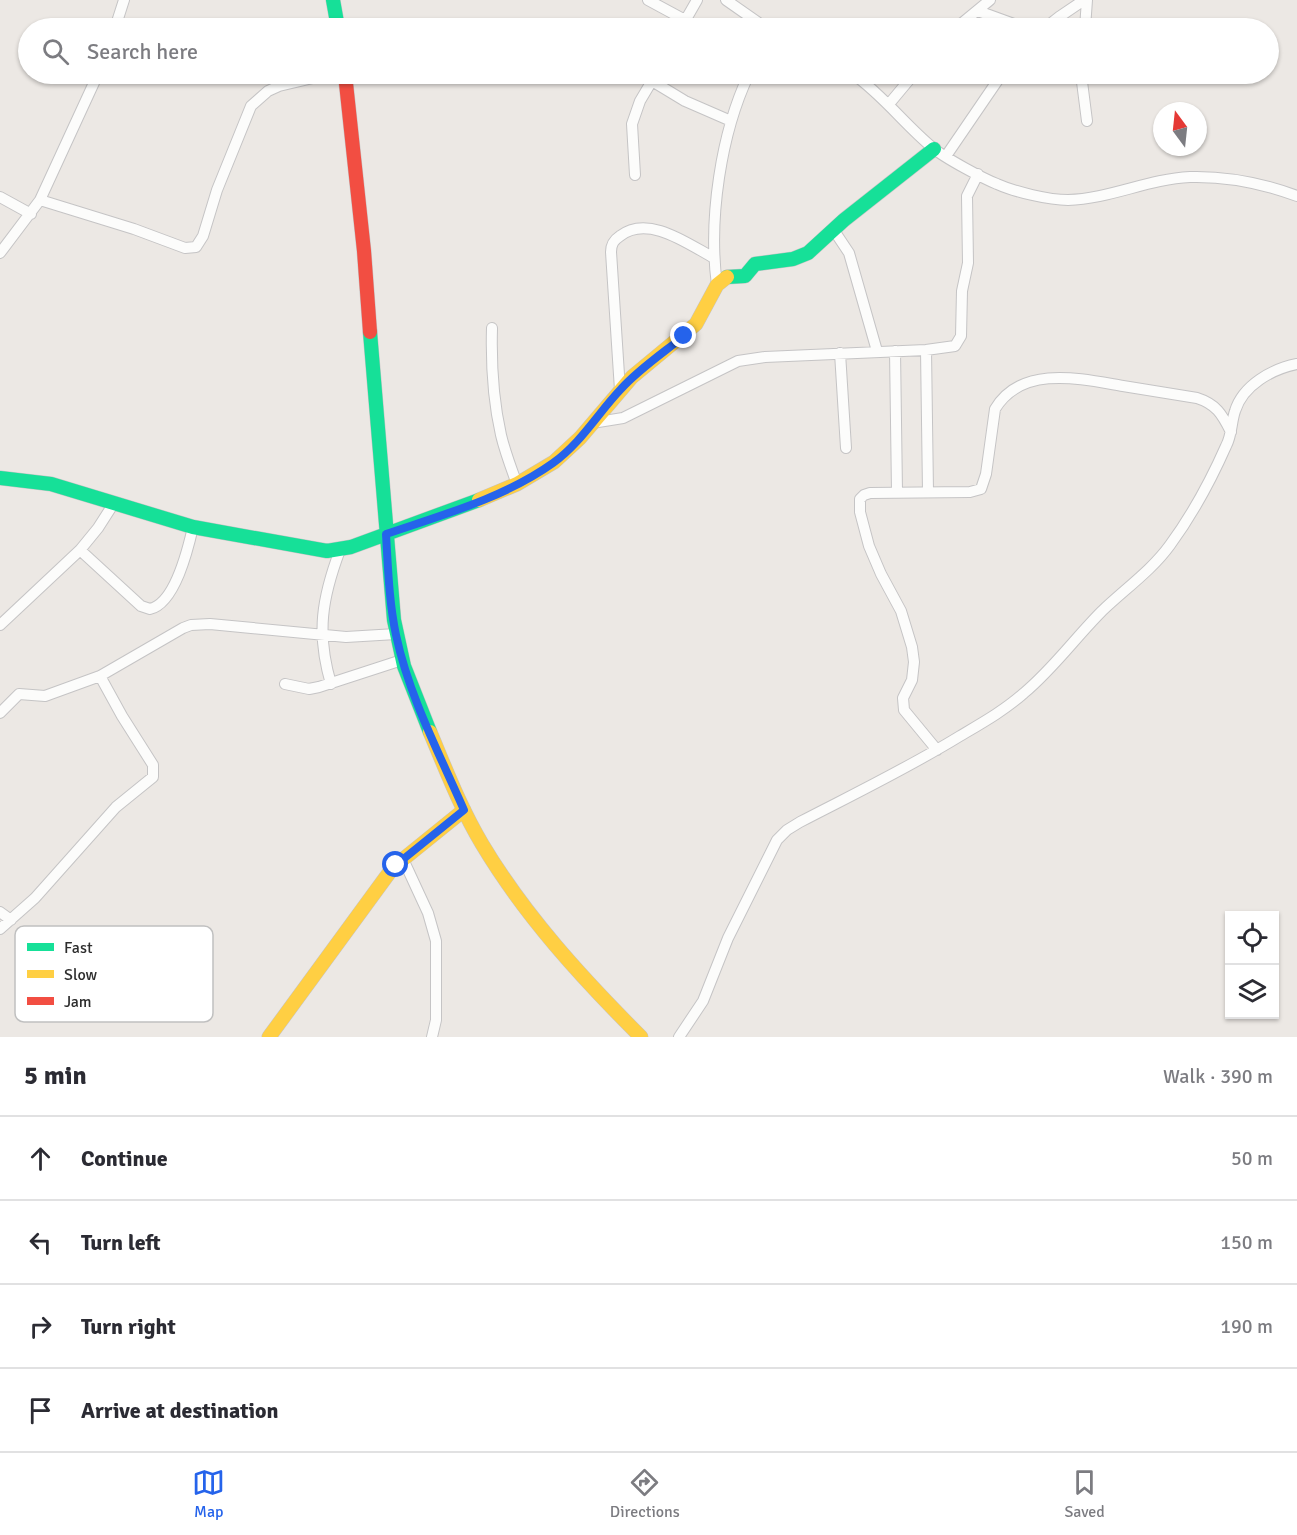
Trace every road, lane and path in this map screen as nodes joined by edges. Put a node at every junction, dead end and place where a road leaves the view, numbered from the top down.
1 (124, 0) edge
2 (333, 0) edge
3 (648, 0) edge
4 (697, 0) edge
5 (726, 0) edge
6 (990, 0) edge
7 (1086, 0) edge
8 (978, 10) junction
9 (118, 18) edge
10 (336, 18) edge
11 (674, 18) edge
12 (686, 18) edge
13 (752, 18) edge
14 (968, 18) edge
15 (999, 18) edge
16 (1057, 18) edge
17 (1085, 18) edge
18 (93, 84) edge
19 (288, 84) edge
20 (346, 84) edge
21 (650, 84) edge
22 (664, 84) edge
23 (744, 84) edge
24 (865, 84) edge
25 (906, 84) edge
26 (994, 84) edge
27 (1082, 84) edge
28 (889, 104) junction
29 (1087, 121) dead end
30 (731, 122) junction
31 (940, 152) junction
32 (978, 174) junction
33 (635, 176) dead end
34 (1297, 196) edge
35 (0, 197) edge
36 (40, 200) junction
37 (31, 214) junction
38 (833, 229) junction
39 (0, 253) edge
40 (714, 258) junction
41 (717, 285) junction
42 (492, 328) dead end
43 (926, 350) junction
44 (877, 351) junction
45 (895, 351) junction
46 (840, 353) junction
47 (1297, 364) edge
48 (620, 390) junction
49 (592, 423) junction
50 (1231, 432) junction
51 (846, 448) dead end
52 (0, 478) edge
53 (517, 484) junction
54 (897, 492) junction
55 (928, 492) junction
56 (114, 503) junction
57 (194, 527) junction
58 (386, 534) junction
59 (340, 549) junction
60 (80, 550) junction
61 (0, 625) edge
62 (396, 634) junction
63 (323, 636) junction
64 (402, 660) junction
65 (100, 676) junction
66 (285, 684) dead end
67 (331, 684) junction
68 (0, 713) edge
69 (937, 750) junction
70 (464, 810) junction
71 (403, 859) junction
72 (0, 912) edge
73 (10, 920) junction
74 (0, 929) edge
75 (269, 1037) edge
76 (432, 1037) edge
77 (641, 1037) edge
78 (679, 1037) edge

1 - 9 street
2 - 10 street
3 - 11 street
4 - 12 street
5 - 13 street
6 - 8 street
7 - 16 street
7 - 17 street
8 - 14 street
8 - 15 street
18 - 36 street
19 - 36 street
20 - 58 street
21 - 33 street
22 - 30 street
23 - 30 street
24 - 28 street
25 - 28 street
26 - 31 street
27 - 29 street
28 - 31 street
30 - 40 street
31 - 32 street
31 - 38 street
32 - 34 street
32 - 43 street
35 - 37 street
36 - 37 street
37 - 39 street
38 - 41 street
38 - 44 street
40 - 41 street
40 - 48 street
41 - 48 street
42 - 53 street
43 - 45 street
43 - 55 street
44 - 45 street
44 - 46 street
45 - 54 street
46 - 49 street
46 - 51 street
47 - 50 street
48 - 49 street
49 - 53 street
50 - 55 street
50 - 69 street
52 - 56 street
53 - 58 street
54 - 55 street
54 - 69 street
56 - 57 street
56 - 60 street
57 - 59 street
57 - 60 street
58 - 59 street
58 - 62 street
59 - 63 street
60 - 61 street
62 - 63 street
62 - 64 street
63 - 65 street
63 - 67 street
64 - 67 street
64 - 70 street
65 - 68 street
65 - 73 street
66 - 67 street
69 - 78 street
70 - 71 street
70 - 77 street
71 - 75 street
71 - 76 street
72 - 73 street
73 - 74 street

